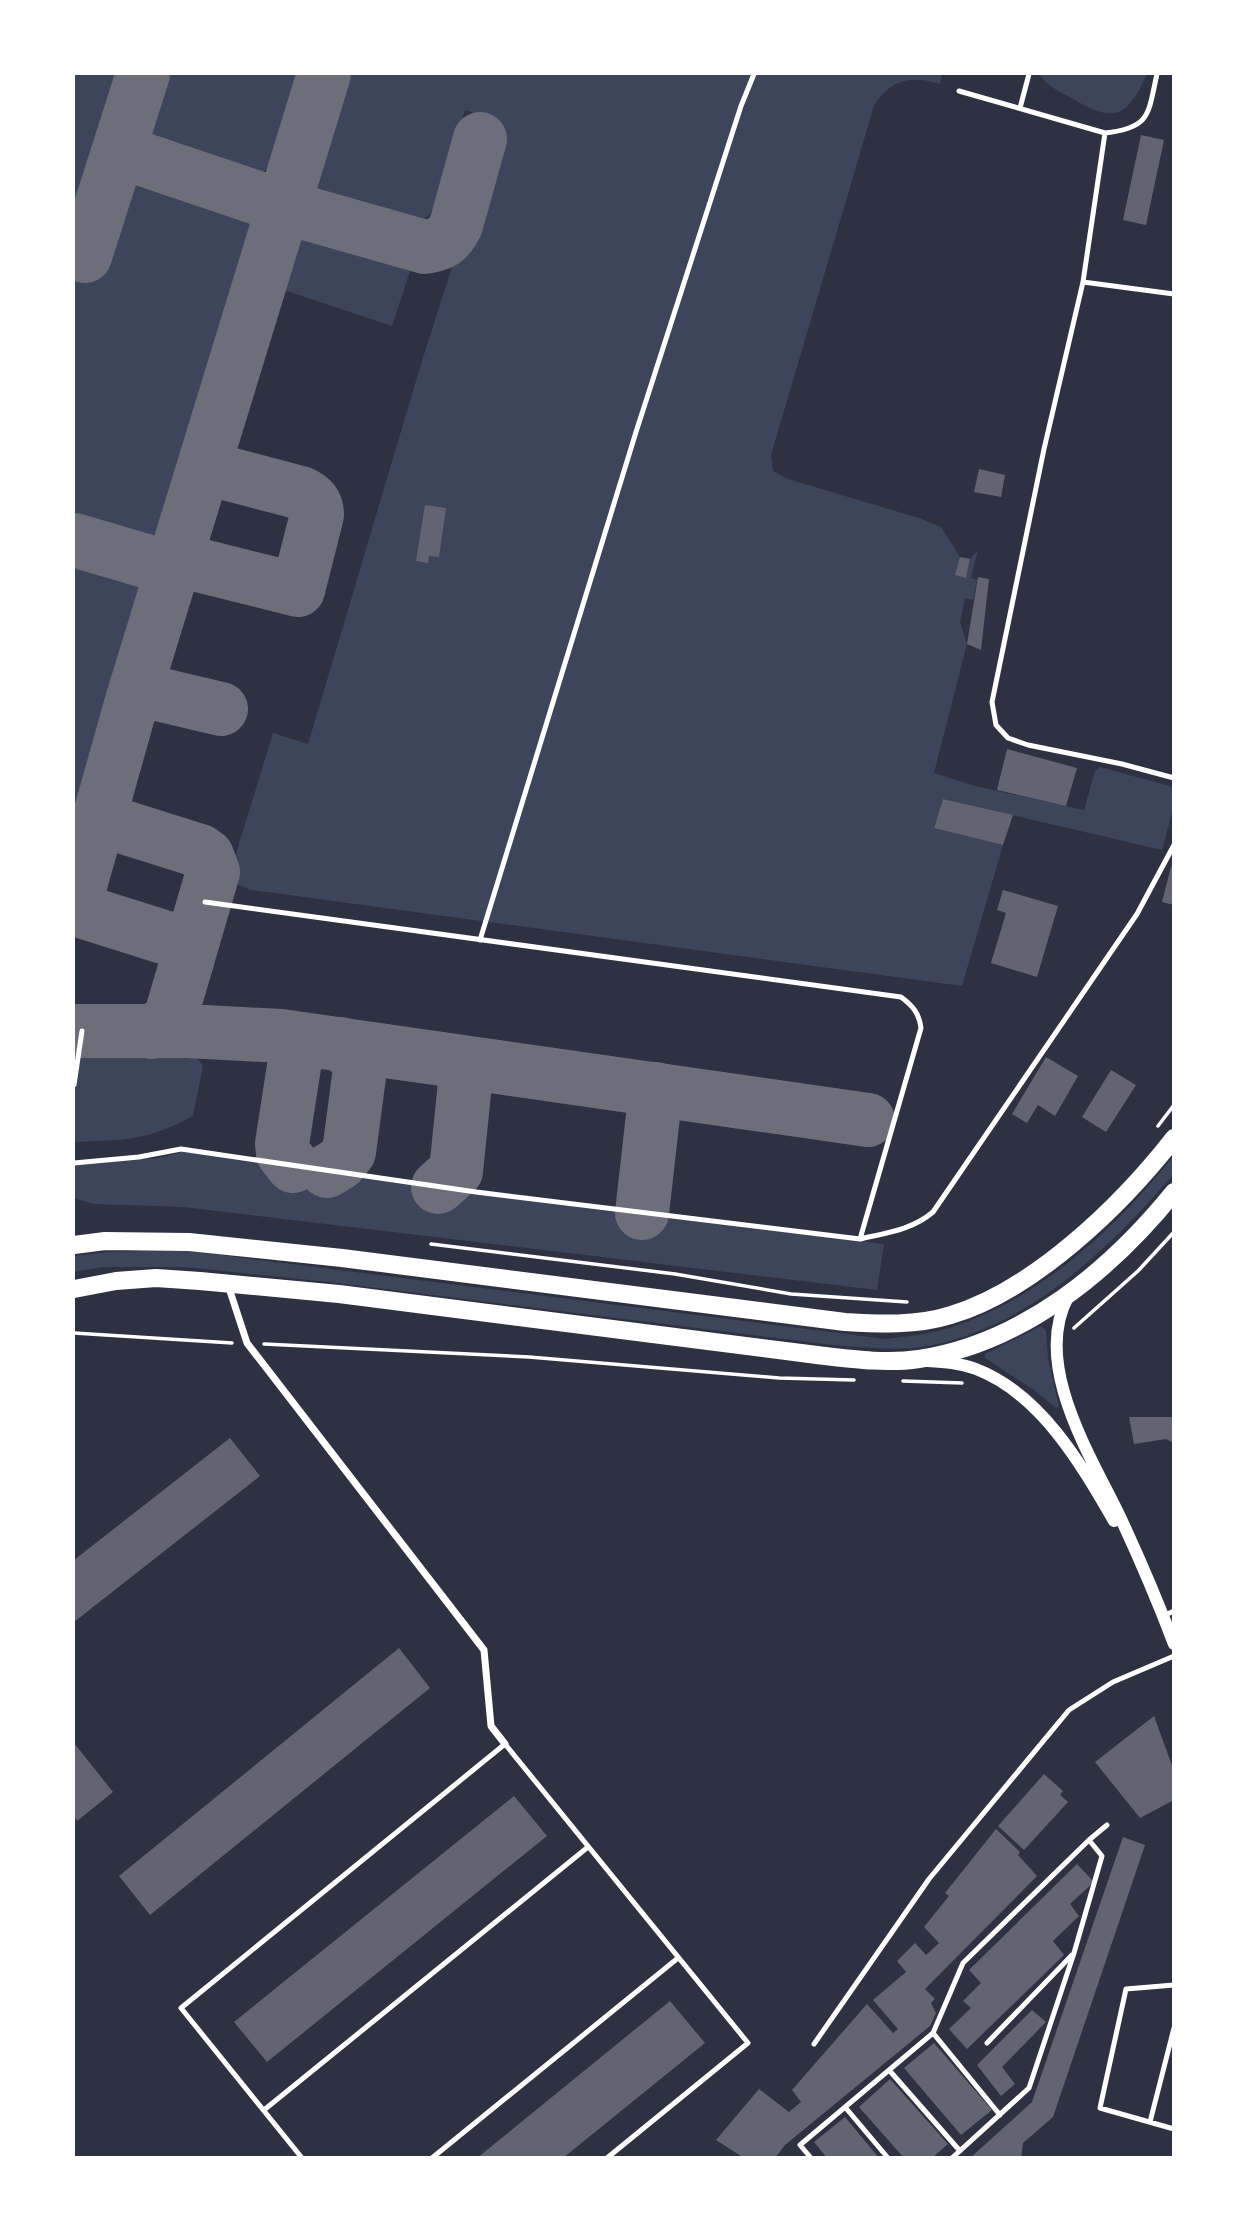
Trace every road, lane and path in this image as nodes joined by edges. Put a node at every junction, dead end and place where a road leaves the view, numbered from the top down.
1 (754, 74) edge
2 (1029, 74) edge
3 (1157, 74) edge
4 (958, 91) dead end
5 (1020, 108) junction
6 (1105, 133) junction
7 (1083, 282) junction
8 (1174, 294) edge
9 (1174, 778) edge
10 (1174, 845) edge
11 (205, 902) dead end
12 (480, 940) junction
13 (82, 1031) dead end
14 (74, 1085) edge
15 (1174, 1105) edge
16 (1157, 1126) dead end
17 (1174, 1138) edge
18 (74, 1163) edge
19 (1174, 1192) edge
20 (1174, 1232) edge
21 (860, 1240) junction
22 (430, 1244) dead end
23 (74, 1245) edge
24 (228, 1283) junction
25 (74, 1289) edge
26 (1070, 1294) junction
27 (909, 1303) dead end
28 (1074, 1328) dead end
29 (74, 1333) edge
30 (247, 1343) junction
31 (917, 1359) junction
32 (862, 1380) dead end
33 (903, 1381) dead end
34 (971, 1383) dead end
35 (1154, 1589) junction
36 (1168, 1614) edge
37 (1174, 1644) edge
38 (1174, 1656) edge
39 (505, 1744) junction
40 (1107, 1825) dead end
41 (1089, 1840) junction
42 (588, 1846) junction
43 (1074, 1953) junction
44 (678, 1958) junction
45 (1174, 1985) edge
46 (1174, 2028) edge
47 (933, 2033) junction
48 (987, 2043) dead end
49 (814, 2045) dead end
50 (889, 2070) junction
51 (845, 2107) junction
52 (264, 2110) junction
53 (1000, 2115) junction
54 (1150, 2122) junction
55 (1174, 2129) edge
56 (960, 2151) junction
57 (302, 2158) edge
58 (432, 2158) edge
59 (607, 2158) edge
60 (811, 2158) edge
61 (888, 2158) edge
62 (953, 2158) edge

1 - 12 lane
2 - 5 lane
3 - 6 lane
4 - 5 lane
5 - 6 lane
6 - 7 lane
7 - 8 lane
7 - 9 lane
10 - 21 lane
11 - 12 lane
12 - 21 lane
13 - 14 lane
15 - 16 path
17 - 23 main road
18 - 21 lane
19 - 26 main road
20 - 28 path
22 - 27 path
24 - 25 main road
24 - 30 street
24 - 31 main road
26 - 31 main road
26 - 35 street
29 - 30 path
30 - 32 path
30 - 39 street
31 - 35 street
33 - 34 path
35 - 36 street
36 - 37 street
38 - 49 lane
39 - 42 lane
39 - 52 lane
40 - 41 lane
41 - 43 lane
41 - 47 lane
42 - 44 lane
42 - 52 lane
43 - 48 lane
43 - 53 lane
44 - 58 lane
44 - 59 lane
45 - 54 lane
46 - 54 lane
47 - 50 lane
47 - 53 lane
50 - 51 lane
50 - 56 lane
51 - 60 lane
51 - 61 lane
52 - 57 lane
53 - 56 lane
54 - 55 lane
56 - 62 lane

